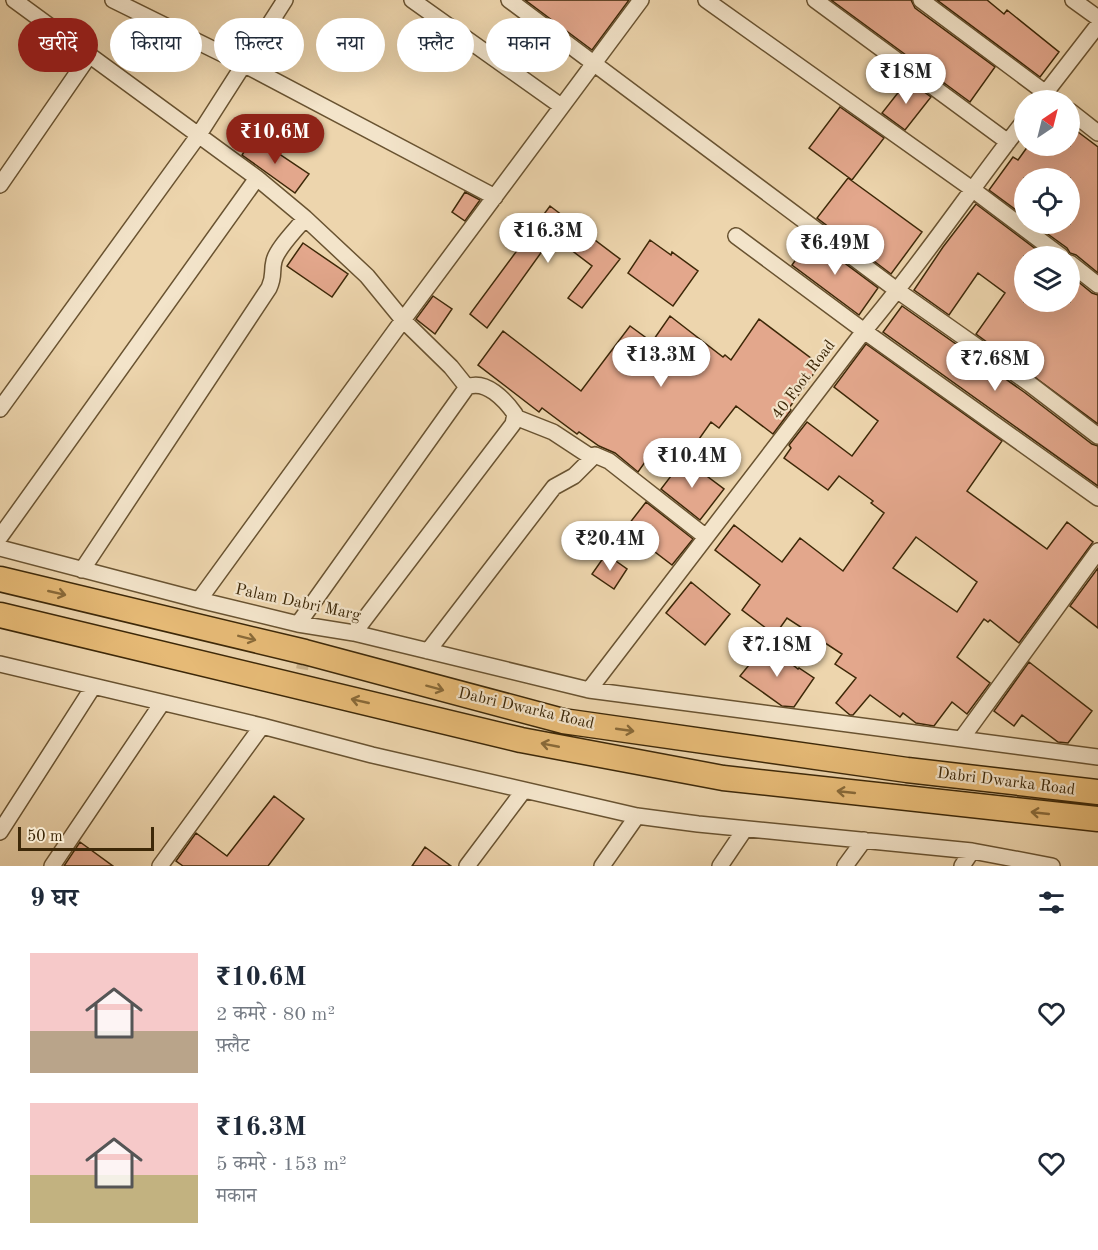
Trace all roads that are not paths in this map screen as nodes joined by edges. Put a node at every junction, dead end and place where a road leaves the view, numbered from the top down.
1 (14, 0) edge
2 (113, 0) edge
3 (285, 0) edge
4 (412, 0) edge
5 (509, 0) edge
6 (641, 0) edge
7 (706, 0) edge
8 (815, 0) edge
9 (921, 0) edge
10 (1073, 0) edge
11 (38, 18) edge
12 (274, 18) edge
13 (1098, 18) edge
14 (1098, 25) edge
15 (214, 50) edge
16 (594, 62) junction
17 (98, 63) edge
18 (78, 72) edge
19 (240, 72) edge
20 (258, 72) edge
21 (1037, 90) edge
22 (1053, 90) edge
23 (561, 106) junction
24 (1080, 119) edge
25 (1098, 133) edge
26 (1014, 134) edge
27 (198, 135) junction
28 (1008, 142) junction
29 (257, 178) junction
30 (0, 185) edge
31 (972, 189) junction
32 (495, 197) junction
33 (305, 218) junction
34 (736, 236) dead end
35 (1048, 246) edge
36 (1080, 271) edge
37 (1098, 285) edge
38 (898, 291) junction
39 (403, 320) junction
40 (864, 331) junction
41 (467, 387) junction
42 (0, 409) edge
43 (515, 417) junction
44 (1098, 436) edge
45 (591, 458) junction
46 (1098, 498) edge
47 (0, 537) edge
48 (706, 537) junction
49 (0, 548) edge
50 (1098, 551) edge
51 (82, 570) junction
52 (0, 579) edge
53 (200, 600) junction
54 (0, 615) edge
55 (298, 624) junction
56 (354, 633) junction
57 (428, 651) junction
58 (0, 664) edge
59 (93, 687) junction
60 (589, 690) junction
61 (162, 704) junction
62 (262, 726) junction
63 (962, 738) junction
64 (1098, 757) edge
65 (524, 790) junction
66 (1098, 792) edge
67 (638, 816) junction
68 (1098, 819) edge
69 (745, 829) junction
70 (0, 832) edge
71 (864, 840) junction
72 (972, 851) junction
73 (52, 866) edge
74 (160, 866) edge
75 (467, 866) edge
76 (602, 866) edge
77 (720, 866) edge
78 (845, 866) edge
79 (962, 866) edge
80 (1052, 866) edge

1 - 11 street
2 - 15 street
3 - 12 street
4 - 23 street
5 - 16 street
6 - 16 street
7 - 31 street
8 - 28 street
9 - 21 street
10 - 13 street
14 - 22 street
16 - 23 street
16 - 38 street
17 - 27 street
18 - 30 street
19 - 27 street
20 - 32 street
23 - 32 street
24 - 25 street
26 - 28 street, 40 Foot Road
27 - 29 street
27 - 42 street
28 - 31 street, 40 Foot Road
29 - 33 street
29 - 47 street
31 - 35 street
31 - 38 street, 40 Foot Road
32 - 39 street
33 - 39 street
33 - 51 street
34 - 40 street
36 - 37 street
38 - 40 street, 40 Foot Road
38 - 44 street
39 - 41 street
39 - 53 street
40 - 46 street
40 - 48 street, 40 Foot Road
41 - 43 street
41 - 55 street
43 - 45 street
43 - 56 street
45 - 48 street
45 - 57 street
48 - 60 street, 40 Foot Road
49 - 51 street, Palam Dabri Marg
50 - 63 street
51 - 53 street, Palam Dabri Marg
52 -> 66 main road, Dabri Dwarka Road
53 - 55 street, Palam Dabri Marg
68 -> 54 main road, Dabri Dwarka Road
55 - 56 street, Palam Dabri Marg
56 - 57 street, Palam Dabri Marg
57 - 60 street, Palam Dabri Marg
58 - 59 street
59 - 61 street
59 - 70 street
60 - 63 street, Palam Dabri Marg
61 - 62 street
61 - 73 street
62 - 65 street
62 - 74 street
63 - 64 street, Palam Dabri Marg
65 - 67 street
65 - 75 street
67 - 69 street
67 - 76 street
69 - 71 street
69 - 77 street
71 - 72 street
71 - 78 street
72 - 79 street
72 - 80 street

